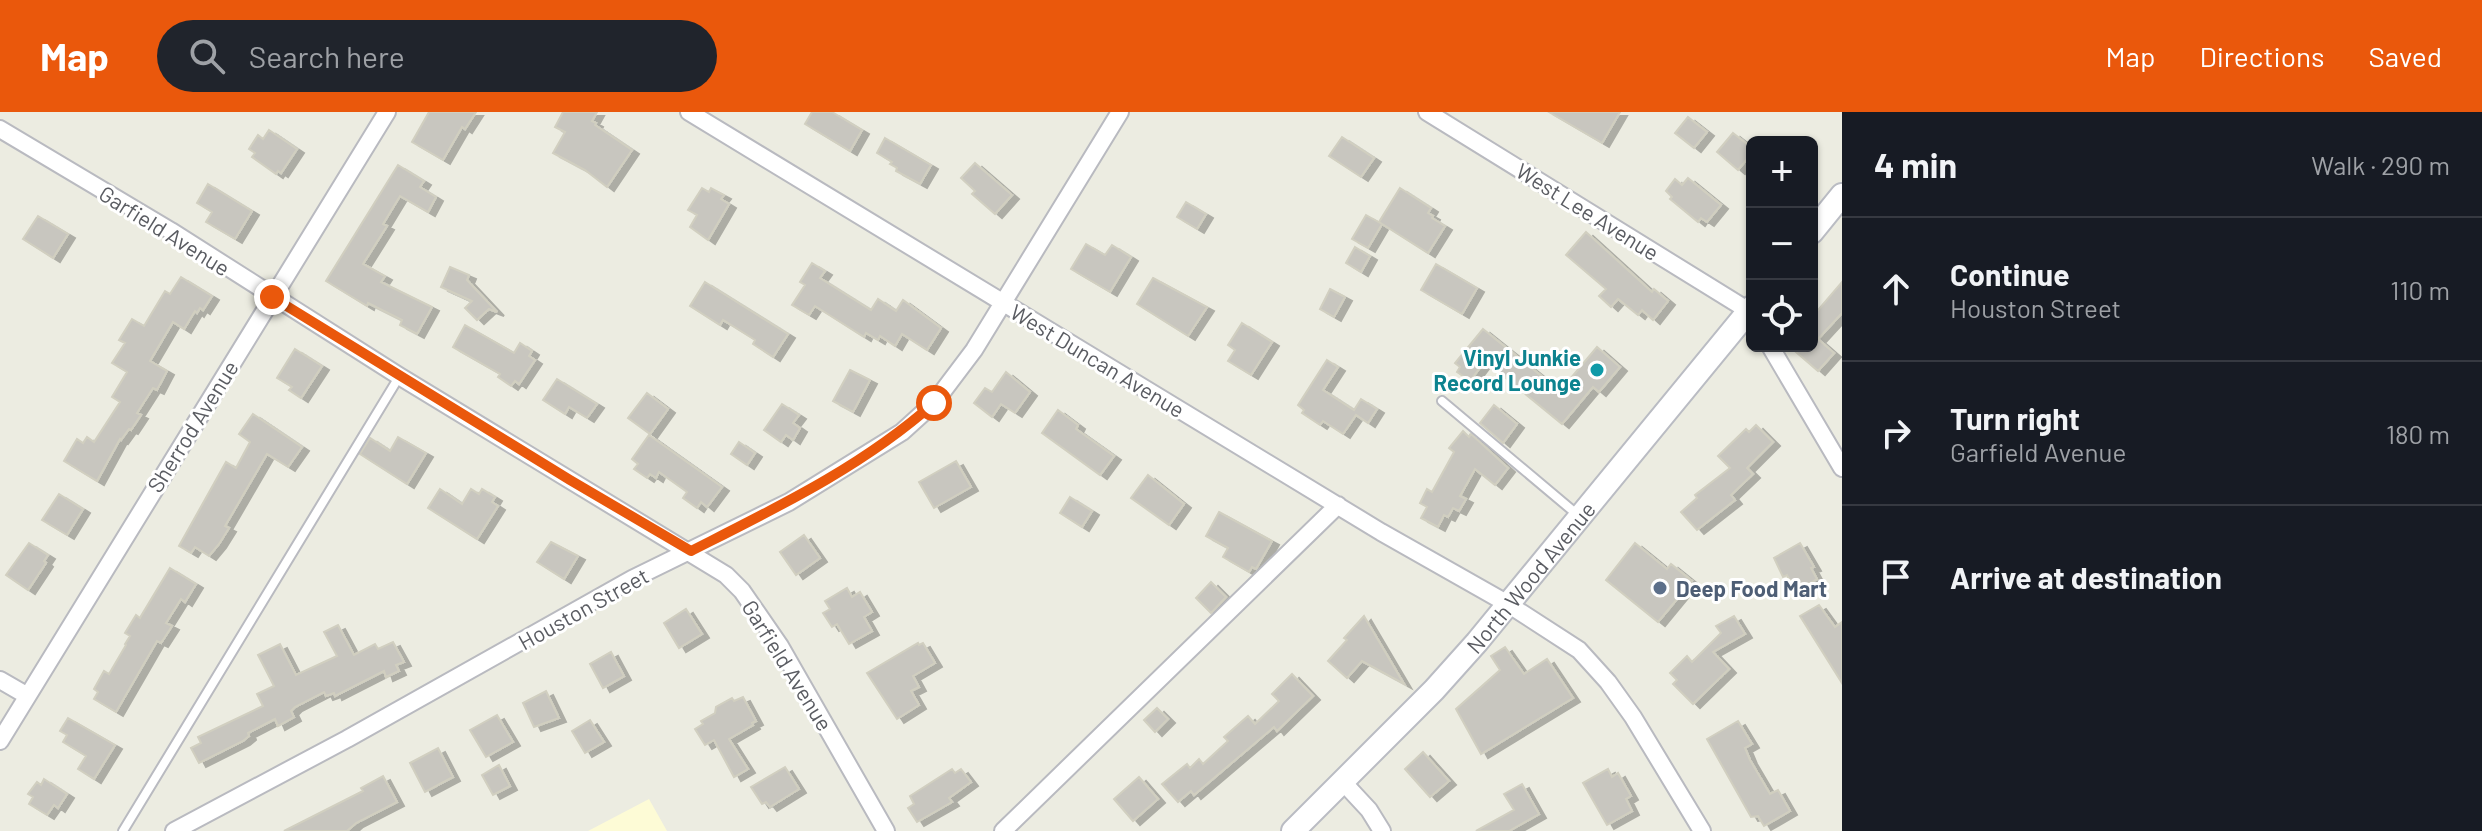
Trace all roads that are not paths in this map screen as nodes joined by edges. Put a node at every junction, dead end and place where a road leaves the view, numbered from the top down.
1 (387, 112) edge
2 (689, 112) edge
3 (1120, 112) edge
4 (1427, 112) edge
5 (0, 129) edge
6 (1842, 195) edge
7 (1818, 225) edge
8 (272, 297) junction
9 (1004, 304) junction
10 (1746, 308) edge
11 (1746, 317) edge
12 (1774, 352) edge
13 (399, 376) junction
14 (1442, 401) dead end
15 (1842, 468) edge
16 (1338, 505) junction
17 (1580, 517) junction
18 (691, 551) junction
19 (1508, 604) junction
20 (0, 680) edge
21 (26, 695) junction
22 (0, 741) edge
23 (1343, 782) junction
24 (123, 831) edge
25 (174, 831) edge
26 (886, 831) edge
27 (1003, 831) edge
28 (1293, 831) edge
29 (1382, 831) edge
30 (1702, 831) edge

1 - 8 street, Sherrod Avenue
2 - 9 street, West Duncan Avenue
3 - 9 street, Houston Street
4 - 10 street, West Lee Avenue
5 - 8 street, Garfield Avenue
6 - 7 main road
8 - 13 street, Garfield Avenue
8 - 21 street, Sherrod Avenue
9 - 16 street, West Duncan Avenue
9 - 18 street, Houston Street
11 - 17 main road, North Wood Avenue
12 - 15 street
13 - 18 street, Garfield Avenue
13 - 24 lane
14 - 17 lane
16 - 19 street, West Duncan Avenue
16 - 27 street
17 - 19 main road, North Wood Avenue
18 - 25 street, Houston Street
18 - 26 street, Garfield Avenue
19 - 23 main road, North Wood Avenue
19 - 30 street, West Duncan Avenue
20 - 21 street
21 - 22 street, Sherrod Avenue
23 - 28 main road, North Wood Avenue
23 - 29 street

